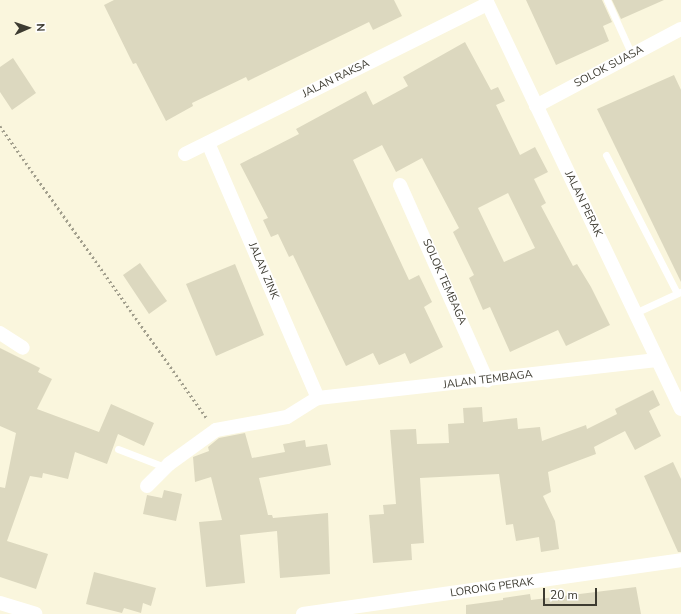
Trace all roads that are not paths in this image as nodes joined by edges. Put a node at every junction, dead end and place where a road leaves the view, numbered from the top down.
1 (607, 0) edge
2 (487, 2) edge
3 (681, 29) edge
4 (632, 55) junction
5 (536, 106) junction
6 (208, 143) junction
7 (185, 154) dead end
8 (606, 156) dead end
9 (400, 185) dead end
10 (679, 292) edge
11 (636, 313) junction
12 (0, 333) edge
13 (23, 348) dead end
14 (658, 360) junction
15 (487, 380) junction
16 (318, 398) junction
17 (681, 409) edge
18 (118, 449) dead end
19 (165, 468) junction
20 (148, 486) dead end
21 (681, 560) edge
22 (0, 603) edge
23 (35, 614) edge
24 (304, 614) edge

1 - 4 lane
2 - 5 street, JALAN PERAK
2 - 6 street, JALAN RAKSA
3 - 4 street, SOLOK SUASA
4 - 5 street, SOLOK SUASA
5 - 11 street, JALAN PERAK
6 - 7 street, JALAN RAKSA
6 - 16 street, JALAN ZINK
8 - 10 lane
9 - 15 street, SOLOK TEMBAGA
10 - 11 lane
11 - 14 street, JALAN PERAK
12 - 13 street
14 - 15 street, JALAN TEMBAGA
14 - 17 street, JALAN PERAK
15 - 16 street, JALAN TEMBAGA
16 - 19 street
18 - 19 lane
19 - 20 street
21 - 24 street, LORONG PERAK
22 - 23 street

